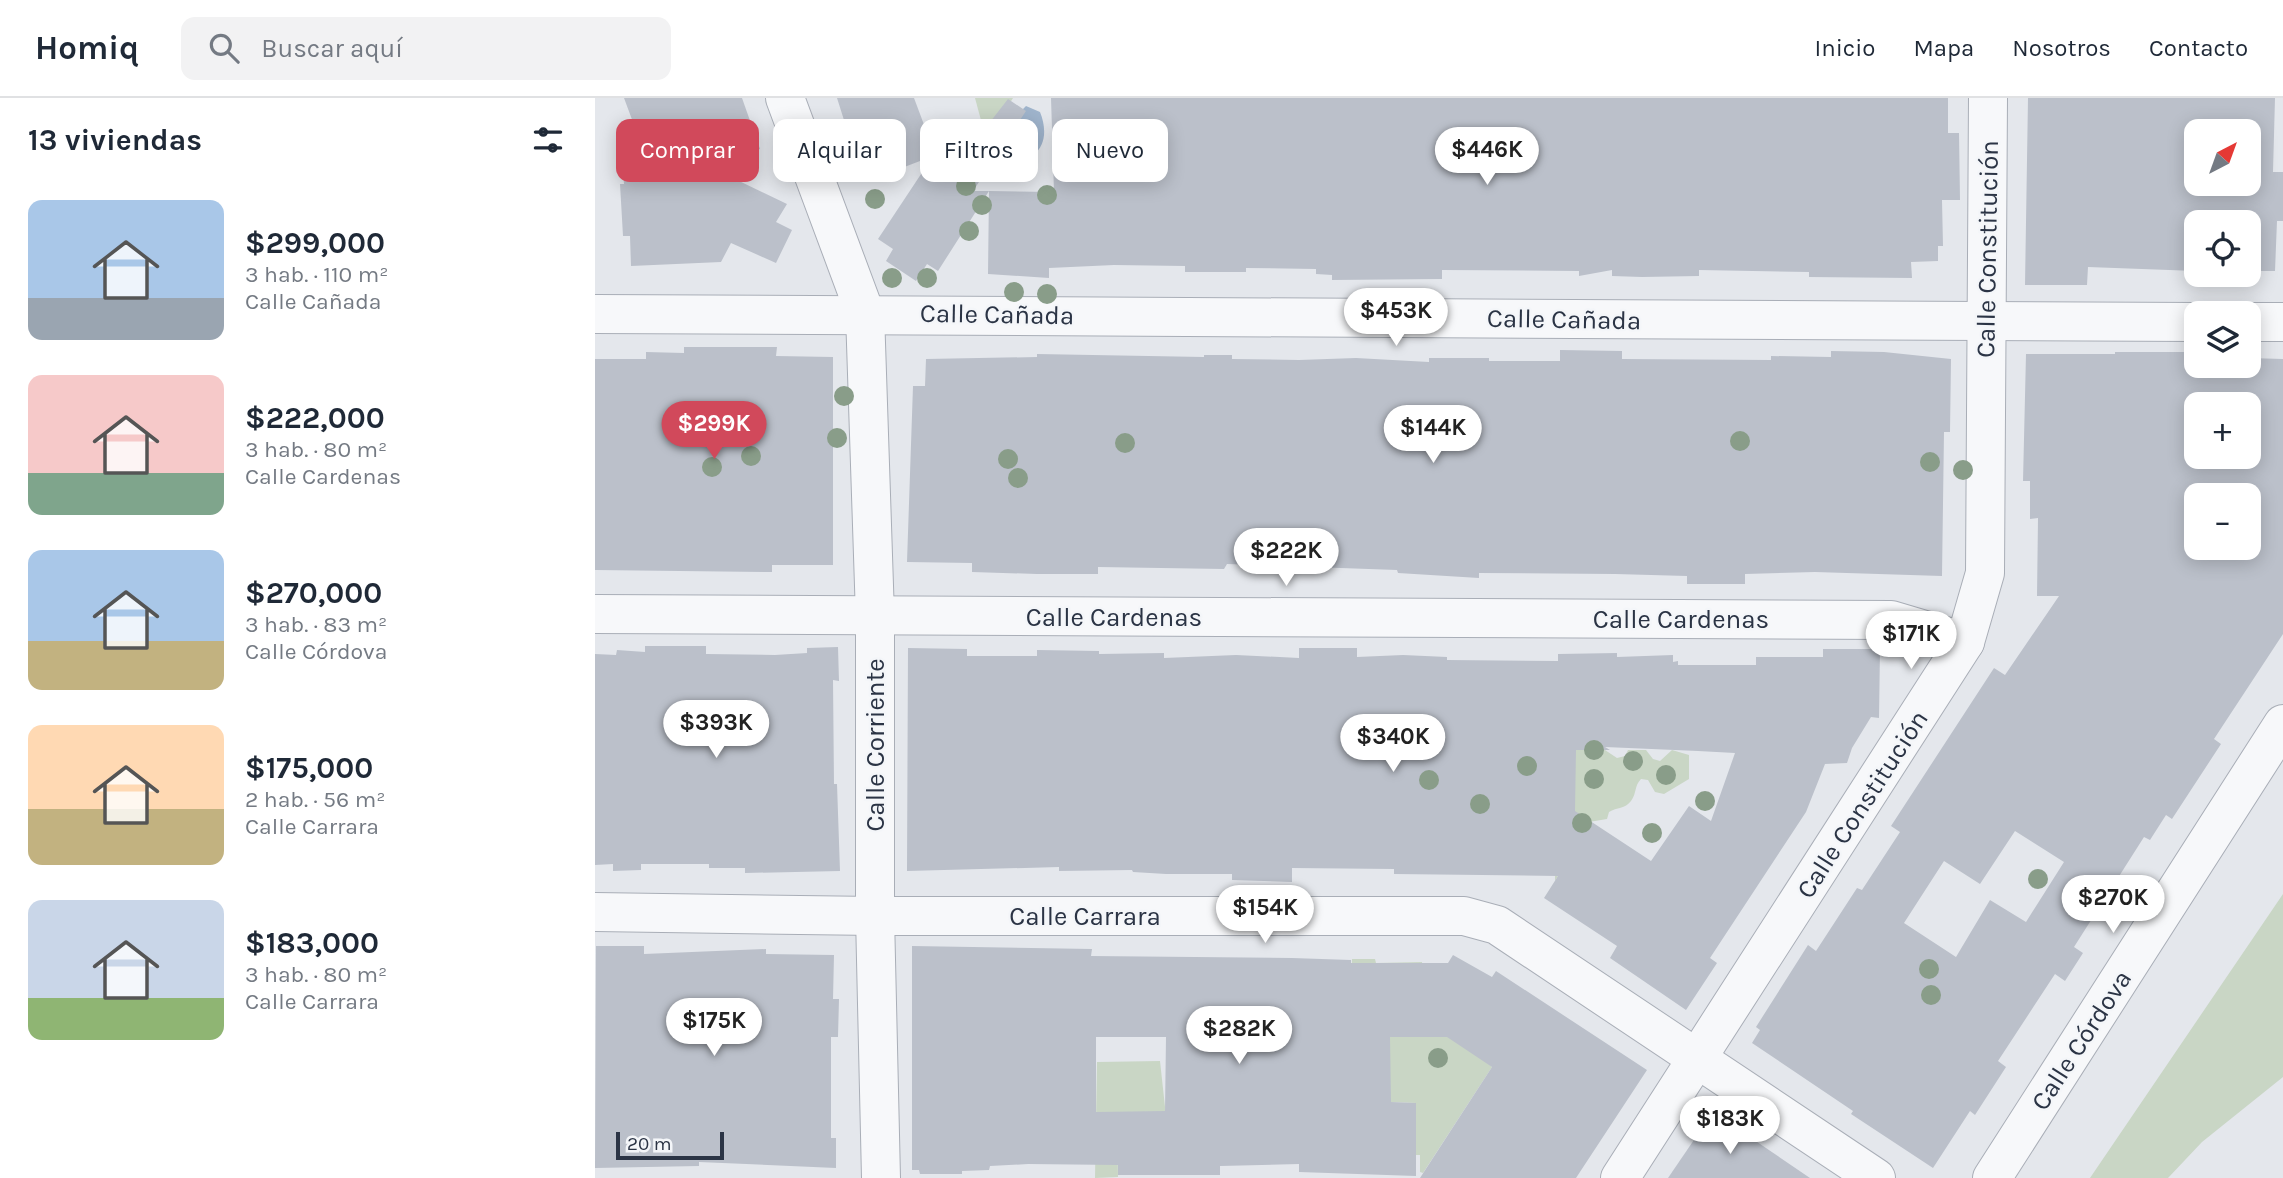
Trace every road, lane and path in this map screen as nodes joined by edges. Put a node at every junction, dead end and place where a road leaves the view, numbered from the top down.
1 (785, 98) edge
2 (1988, 98) edge
3 (865, 313) junction
4 (595, 314) edge
5 (2184, 322) edge
6 (2261, 322) edge
7 (2283, 322) edge
8 (1986, 323) junction
9 (595, 614) edge
10 (875, 616) junction
11 (1965, 642) junction
12 (2283, 724) edge
13 (595, 912) edge
14 (875, 916) junction
15 (1699, 1059) junction
16 (881, 1178) edge
17 (1620, 1178) edge
18 (1876, 1178) edge
19 (1992, 1178) edge

1 - 3 street, Calle Corriente
2 - 8 street, Calle Constitución
3 - 4 street, Calle Cañada
3 - 8 street, Calle Cañada
3 - 10 street, Calle Corriente
5 - 8 street, Calle Cañada
6 - 7 street
8 - 11 street, Calle Constitución
9 - 10 street, Calle Cardenas
10 - 11 street, Calle Cardenas
10 - 14 street, Calle Corriente
11 - 15 street, Calle Constitución
12 - 19 street, Calle Córdova
13 - 14 street, Calle Carrara
14 - 15 street, Calle Carrara
14 - 16 street, Calle Corriente
15 - 17 street, Calle Constitución
15 - 18 street, Calle Carrara

